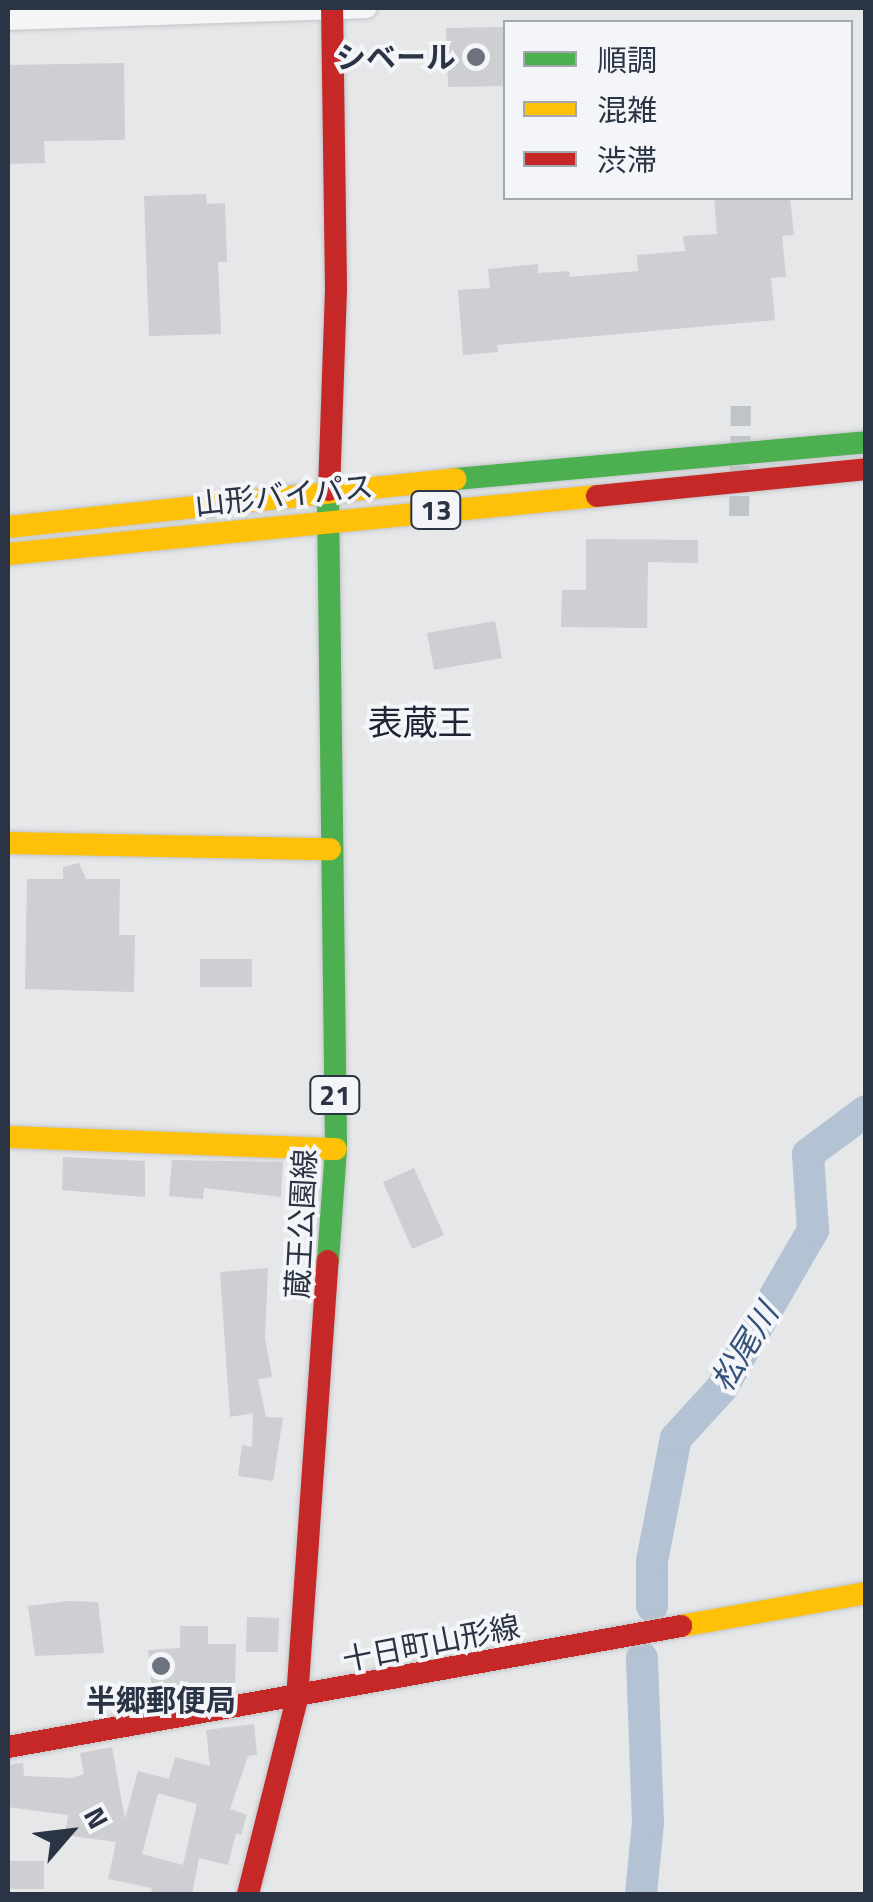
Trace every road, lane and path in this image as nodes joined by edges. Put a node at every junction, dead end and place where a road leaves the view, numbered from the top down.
1 (332, 8) edge
2 (367, 8) edge
3 (8, 20) edge
4 (866, 442) edge
5 (866, 469) edge
6 (329, 490) junction
7 (324, 520) junction
8 (8, 526) edge
9 (8, 554) edge
10 (8, 844) edge
11 (330, 849) junction
12 (8, 1137) edge
13 (336, 1149) junction
14 (866, 1592) edge
15 (296, 1699) junction
16 (8, 1747) edge
17 (248, 1894) edge

1 - 2 street
1 - 3 street
1 - 6 main road, 蔵王公園線
4 - 6 main road, 山形バイパス / 13
5 - 7 main road, 山形バイパス / 13
6 - 7 main road, 蔵王公園線 / 21
6 - 8 main road, 山形バイパス / 13
7 - 9 main road, 山形バイパス / 13
7 - 11 main road, 蔵王公園線 / 21
10 - 11 main road
11 - 13 main road, 蔵王公園線 / 21
12 - 13 main road
13 - 15 main road, 蔵王公園線 / 21
14 - 15 main road, 十日町山形線
15 - 16 main road, 十日町山形線
15 - 17 main road, 蔵王公園線 / 21

